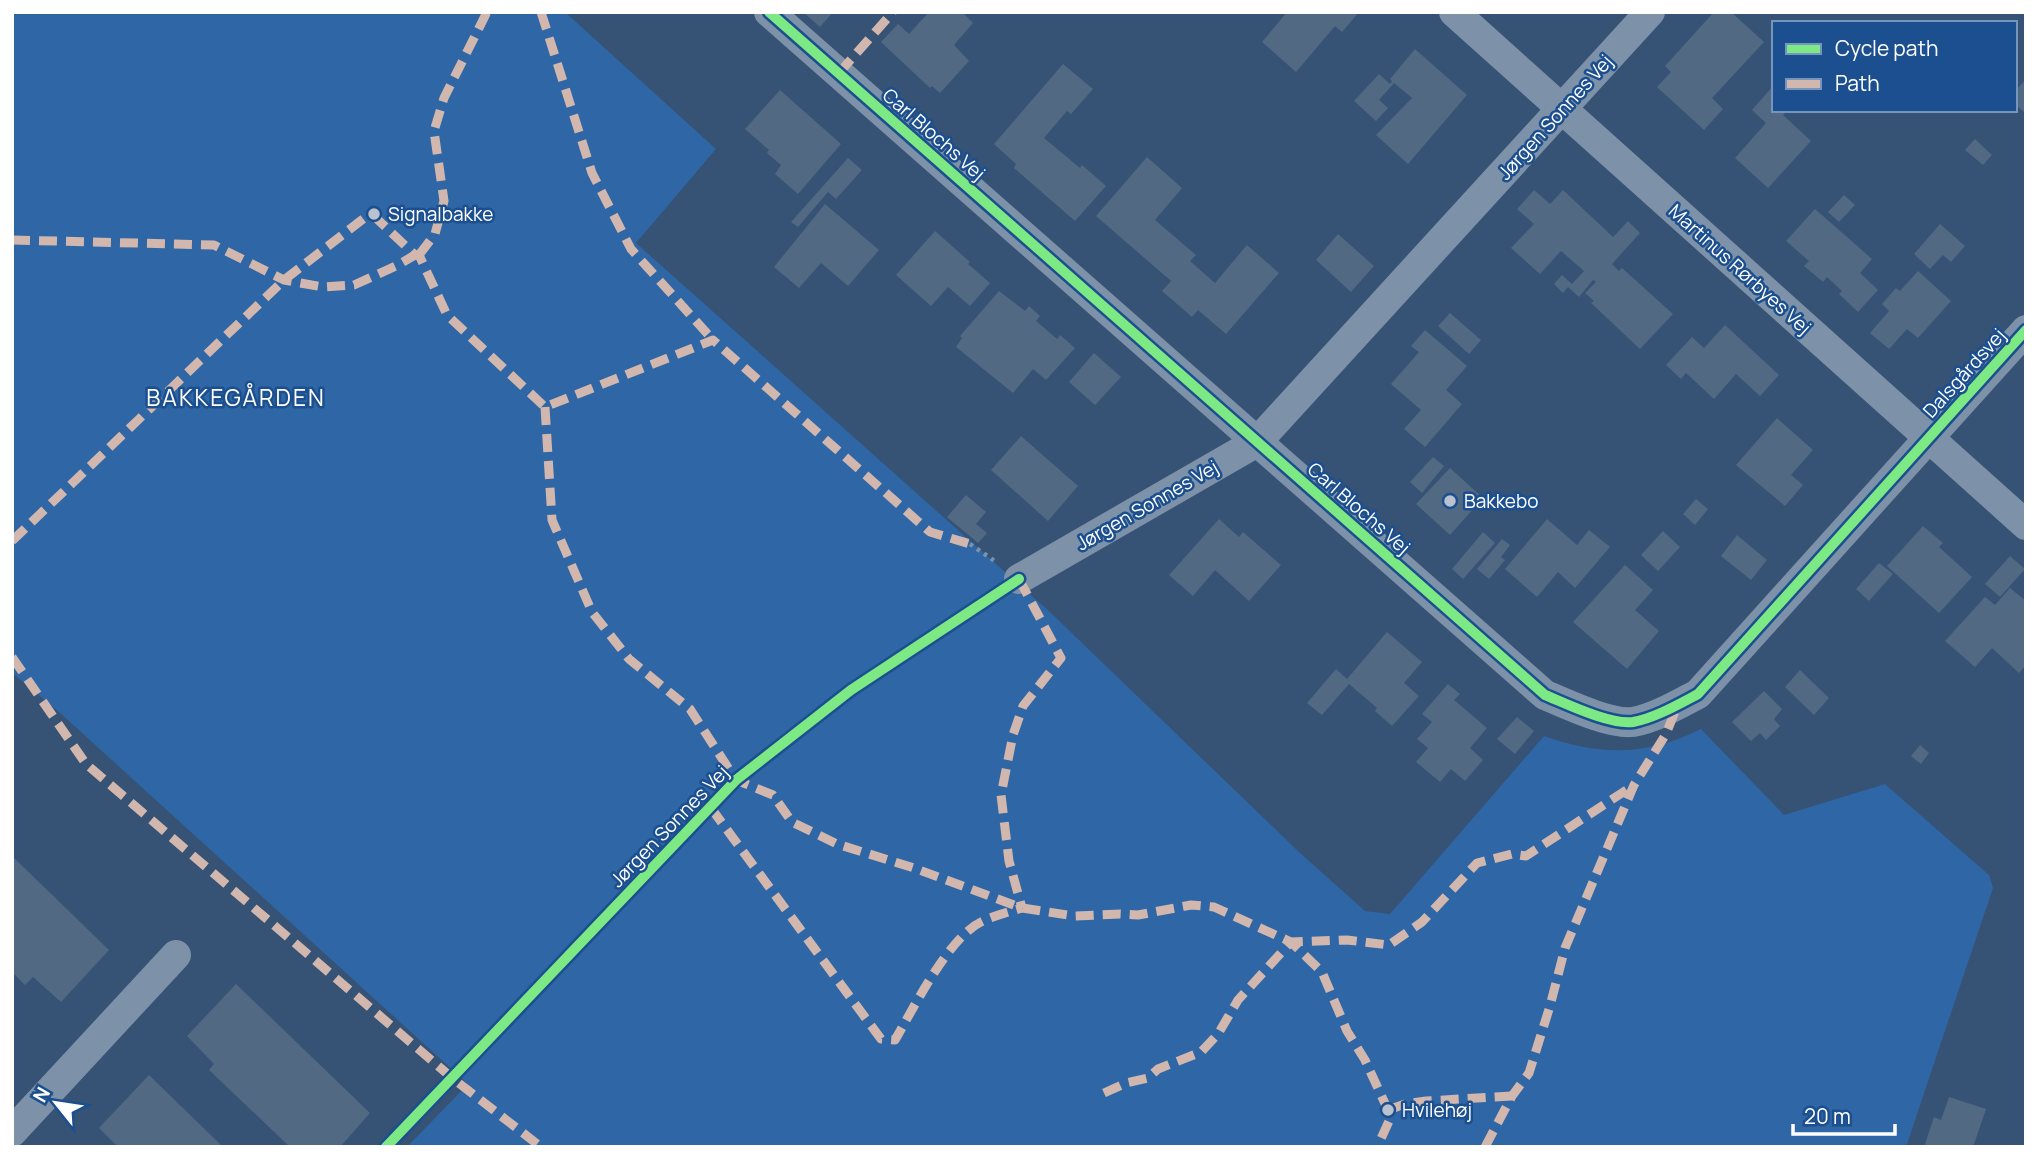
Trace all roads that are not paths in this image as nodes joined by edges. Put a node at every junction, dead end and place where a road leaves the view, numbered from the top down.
1 (769, 12) edge
2 (1454, 12) edge
3 (1650, 12) edge
4 (1562, 110) junction
5 (2026, 330) edge
6 (1929, 438) junction
7 (1256, 442) junction
8 (2026, 525) edge
9 (1020, 579) dead end
10 (176, 955) dead end
11 (12, 1132) edge

1 - 7 street, Carl Blochs Vej
2 - 4 street, Martinus Rørbyes Vej
3 - 4 street, Jørgen Sonnes Vej
4 - 6 street, Martinus Rørbyes Vej
4 - 7 street, Jørgen Sonnes Vej
5 - 6 street, Dalsgårdsvej
6 - 7 street, Carl Blochs Vej
6 - 8 street, Martinus Rørbyes Vej
7 - 9 street, Jørgen Sonnes Vej
10 - 11 street

